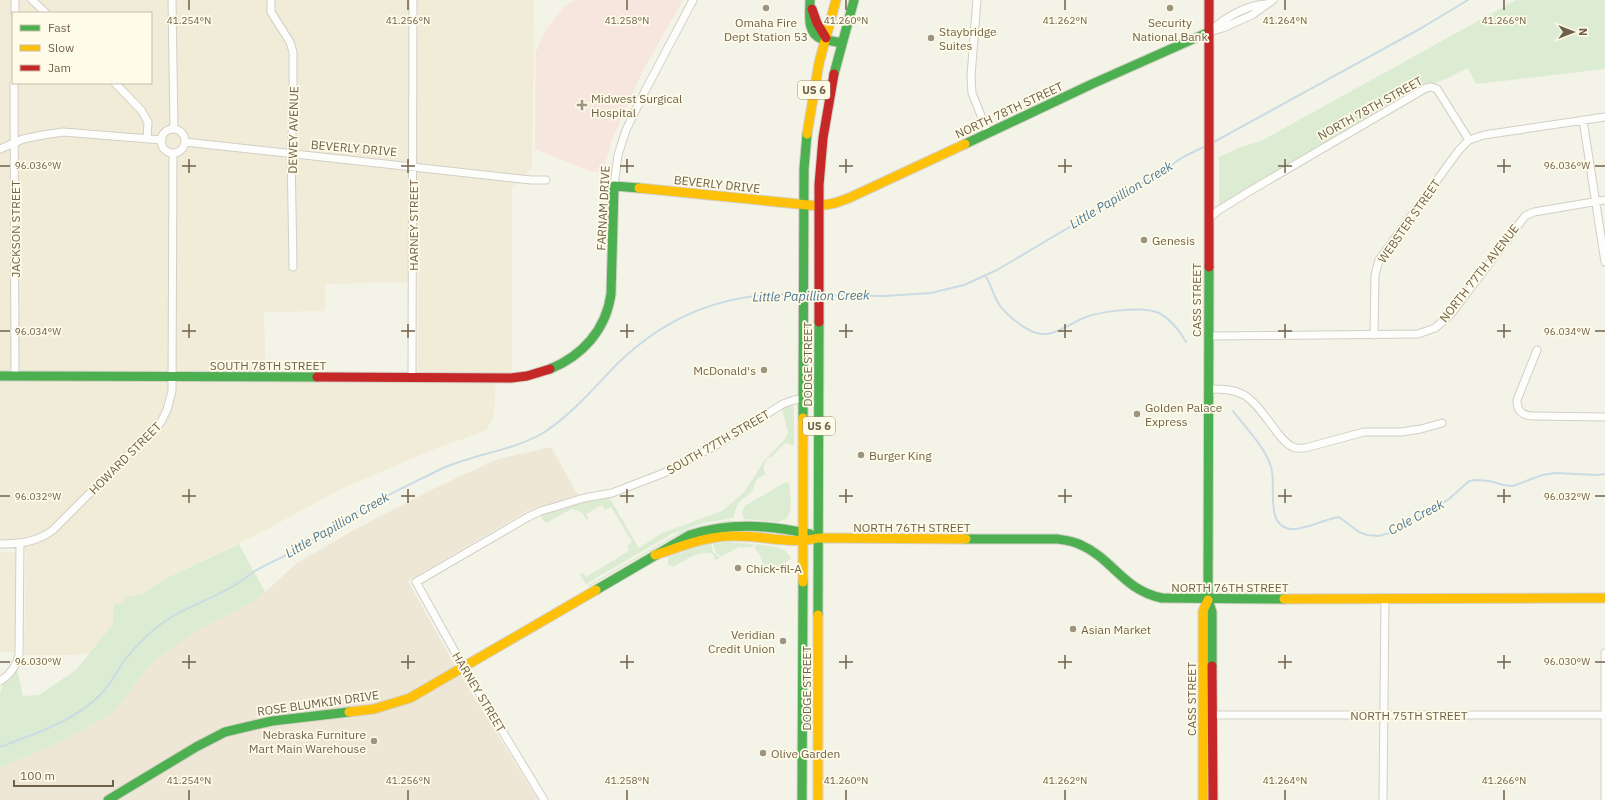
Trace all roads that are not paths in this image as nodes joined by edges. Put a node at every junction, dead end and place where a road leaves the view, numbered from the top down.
1 (15, 0) edge
2 (32, 0) edge
3 (172, 0) edge
4 (271, 0) edge
5 (413, 0) edge
6 (693, 0) edge
7 (836, 0) edge
8 (854, 0) edge
9 (977, 0) edge
10 (1209, 0) edge
11 (1272, 0) edge
12 (810, 1) edge
13 (15, 12) edge
14 (45, 12) edge
15 (1209, 32) junction
16 (826, 38) junction
17 (841, 43) junction
18 (14, 84) edge
19 (116, 84) edge
20 (1605, 117) edge
21 (1583, 120) junction
22 (174, 129) junction
23 (988, 133) junction
24 (147, 139) junction
25 (162, 140) junction
26 (1469, 140) junction
27 (15, 142) junction
28 (185, 142) junction
29 (0, 148) edge
30 (173, 153) junction
31 (292, 155) junction
32 (413, 166) junction
33 (546, 180) dead end
34 (614, 186) junction
35 (1605, 200) edge
36 (1595, 202) junction
37 (803, 204) junction
38 (818, 206) junction
39 (1208, 219) junction
40 (1605, 262) edge
41 (292, 266) dead end
42 (1374, 335) junction
43 (1208, 336) junction
44 (1537, 350) dead end
45 (535, 375) joint
46 (0, 376) edge
47 (15, 376) junction
48 (172, 376) junction
49 (412, 378) junction
50 (1208, 389) junction
51 (802, 399) junction
52 (1605, 416) edge
53 (1442, 424) dead end
54 (802, 533) junction
55 (819, 538) junction
56 (802, 542) junction
57 (20, 543) junction
58 (0, 544) edge
59 (655, 555) junction
60 (416, 582) joint
61 (1605, 598) edge
62 (1385, 599) junction
63 (1208, 600) junction
64 (1605, 653) edge
65 (464, 668) junction
66 (0, 681) edge
67 (1213, 715) junction
68 (1384, 715) junction
69 (1605, 715) edge
70 (108, 800) edge
71 (544, 800) edge
72 (802, 800) edge
73 (818, 800) edge
74 (1203, 800) edge
75 (1213, 800) edge
76 (1383, 800) edge
77 (1605, 800) edge

1 - 13 street
2 - 14 street
3 - 22 street
4 - 31 street, DEWEY AVENUE
5 - 32 street, HARNEY STREET
6 - 34 street, FARNAM DRIVE
7 - 16 main road, US 6
8 - 17 main road, US 6
9 - 23 street
10 - 15 main road, CASS STREET
11 - 15 street
12 - 16 main road
15 - 23 main road, NORTH 78TH STREET
15 - 39 main road, CASS STREET
16 - 17 main road
16 - 37 main road, DODGE STREET / US 6
17 - 38 main road, DODGE STREET / US 6
18 - 27 street, JACKSON STREET
19 - 24 street
20 - 21 street
21 - 26 street
21 - 36 street
22 - 25 street
22 - 28 street
23 - 38 main road, NORTH 78TH STREET
24 - 25 street
24 - 27 street
25 - 30 street
26 - 39 street, NORTH 78TH STREET
26 - 42 street, WEBSTER STREET
27 - 29 street
27 - 47 street, JACKSON STREET
28 - 30 street
28 - 31 street, BEVERLY DRIVE
30 - 48 street, HOWARD STREET
31 - 32 street, BEVERLY DRIVE
31 - 41 street, DEWEY AVENUE
32 - 33 street, BEVERLY DRIVE
32 - 49 street, HARNEY STREET
34 - 37 main road, BEVERLY DRIVE
34 - 45 main road, FARNAM DRIVE
35 - 36 street, NORTH 77TH AVENUE
36 - 40 street
36 - 42 street, NORTH 77TH AVENUE
37 - 38 main road, BEVERLY DRIVE
37 - 51 main road, DODGE STREET / US 6
38 - 55 main road, DODGE STREET / US 6
39 - 43 main road, CASS STREET
42 - 43 street, NORTH 77TH AVENUE
43 - 50 main road, CASS STREET
44 - 52 street
45 - 49 main road, SOUTH 78TH STREET
46 - 47 main road, SOUTH 78TH STREET
47 - 48 main road, SOUTH 78TH STREET
48 - 49 main road, SOUTH 78TH STREET
48 - 57 street, HOWARD STREET
50 - 53 street
50 - 63 main road, CASS STREET
51 - 54 main road, DODGE STREET / US 6
51 - 60 street, SOUTH 77TH STREET
54 - 55 main road, ROSE BLUMKIN DRIVE
54 - 56 main road, DODGE STREET / US 6
54 - 59 main road, ROSE BLUMKIN DRIVE
55 - 56 main road, NORTH 76TH STREET
55 - 63 main road, NORTH 76TH STREET
55 - 73 main road, DODGE STREET / US 6
56 - 59 main road, ROSE BLUMKIN DRIVE
56 - 72 main road, DODGE STREET / US 6
57 - 58 street, HOWARD STREET
57 - 66 street
59 - 65 main road, ROSE BLUMKIN DRIVE
60 - 65 street, HARNEY STREET
61 - 62 main road, NORTH 76TH STREET
62 - 63 main road, NORTH 76TH STREET
62 - 68 street
63 - 67 main road, CASS STREET
63 - 74 main road, CASS STREET
64 - 69 street
65 - 70 main road, ROSE BLUMKIN DRIVE
65 - 71 street, HARNEY STREET
67 - 68 street, NORTH 75TH STREET
67 - 75 main road, CASS STREET
68 - 69 street, NORTH 75TH STREET
68 - 76 street
69 - 77 street

